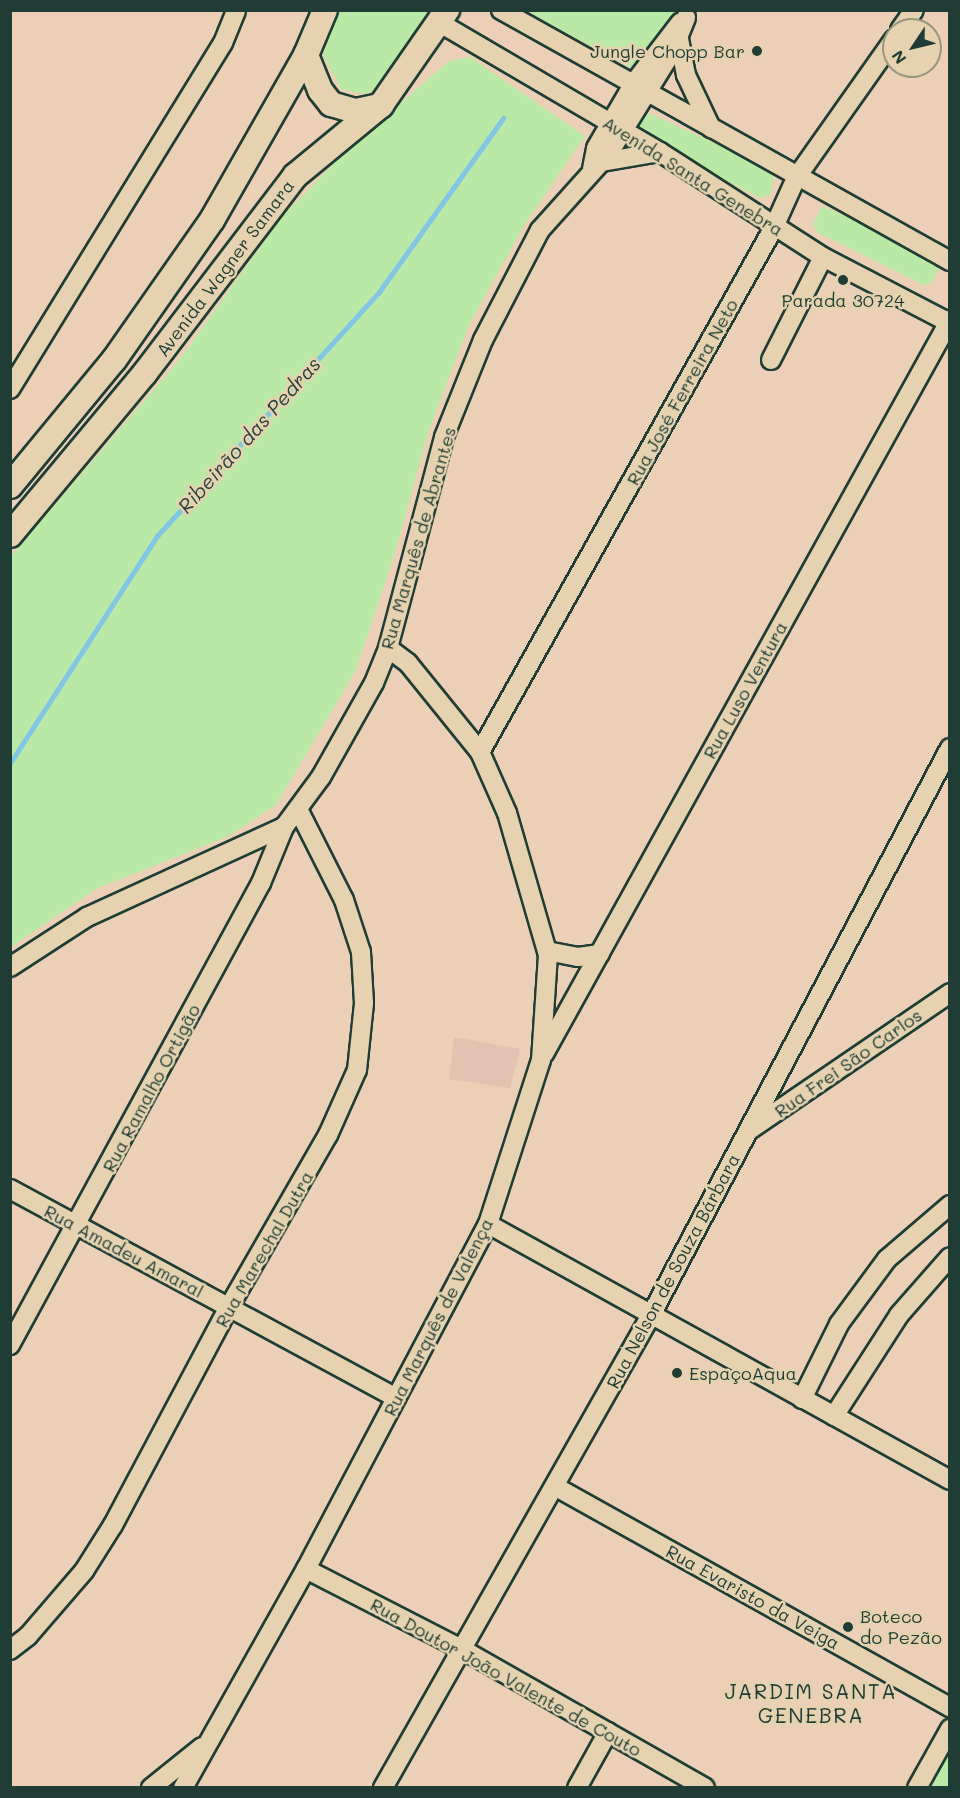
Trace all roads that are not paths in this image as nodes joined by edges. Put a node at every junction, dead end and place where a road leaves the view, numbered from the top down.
1 (236, 10) edge
2 (325, 10) edge
3 (501, 10) edge
4 (689, 14) edge
5 (443, 17) edge
6 (679, 39) junction
7 (306, 55) junction
8 (882, 56) edge
9 (640, 88) junction
10 (381, 105) junction
11 (617, 127) junction
12 (711, 129) junction
13 (660, 152) junction
14 (597, 165) junction
15 (796, 178) junction
16 (774, 227) junction
17 (823, 257) junction
18 (950, 261) edge
19 (949, 322) edge
20 (771, 360) dead end
21 (10, 389) edge
22 (10, 486) edge
23 (10, 535) edge
24 (388, 648) junction
25 (950, 748) edge
26 (480, 752) junction
27 (298, 808) junction
28 (284, 827) junction
29 (547, 951) junction
30 (600, 954) junction
31 (10, 967) edge
32 (950, 993) edge
33 (541, 1060) junction
34 (747, 1132) junction
35 (10, 1189) edge
36 (950, 1205) edge
37 (488, 1224) junction
38 (76, 1227) junction
39 (950, 1257) edge
40 (229, 1307) junction
41 (651, 1315) junction
42 (10, 1345) edge
43 (396, 1398) junction
44 (802, 1399) junction
45 (834, 1416) junction
46 (950, 1480) edge
47 (556, 1487) junction
48 (306, 1569) junction
49 (460, 1648) junction
50 (10, 1650) edge
51 (950, 1707) edge
52 (950, 1729) edge
53 (608, 1732) junction
54 (211, 1740) junction
55 (151, 1788) edge
56 (183, 1788) edge
57 (383, 1788) edge
58 (577, 1788) edge
59 (705, 1788) edge
60 (917, 1788) edge

1 - 21 street
2 - 7 main road, Avenida Wagner Samara
3 - 9 street
4 - 6 street, Rua Marquês de Abrantes
4 - 9 street, Rua Marquês de Abrantes
5 - 10 main road, Avenida Wagner Samara
5 - 11 street, Avenida Santa Genebra
6 - 9 street, Rua Marquês de Abrantes
6 - 12 street
7 - 10 main road
7 - 22 main road, Avenida Wagner Samara
8 - 15 street, Rua José Ferreira Neto
9 - 11 street, Rua Marquês de Abrantes
9 - 12 street
10 - 23 main road, Avenida Wagner Samara
11 - 13 street, Avenida Santa Genebra
11 - 14 street, Rua Marquês de Abrantes
12 - 15 street
13 - 14 street
13 - 16 street, Avenida Santa Genebra
14 - 24 street, Rua Marquês de Abrantes
15 - 16 street, Rua José Ferreira Neto
15 - 18 street
16 - 17 street, Avenida Santa Genebra
16 - 26 street, Rua José Ferreira Neto
17 - 19 street, Avenida Santa Genebra
17 - 20 street
19 - 30 street, Rua Luso Ventura
24 - 26 street, Rua Marquês de Valença
24 - 27 street, Rua Marquês de Abrantes
25 - 34 street, Rua Nelson de Souza Bárbara
26 - 29 street, Rua Marquês de Valença
27 - 28 street, Rua Marquês de Abrantes
27 - 40 street, Rua Marechal Dutra
28 - 31 street, Rua Marquês de Abrantes
28 - 38 street, Rua Ramalho Ortigão
29 - 30 street
29 - 33 street, Rua Marquês de Valença
30 - 33 street, Rua Luso Ventura
32 - 34 street, Rua Frei São Carlos
33 - 37 street, Rua Marquês de Valença
34 - 41 street, Rua Nelson de Souza Bárbara
35 - 38 street, Rua Amadeu Amaral
36 - 44 street
37 - 41 street
37 - 43 street, Rua Marquês de Valença
38 - 40 street, Rua Amadeu Amaral
38 - 42 street, Rua Ramalho Ortigão
39 - 45 street
40 - 43 street, Rua Amadeu Amaral
40 - 50 street, Rua Marechal Dutra
41 - 44 street
41 - 47 street, Rua Nelson de Souza Bárbara
43 - 48 street, Rua Marquês de Valença
44 - 45 street
45 - 46 street
47 - 49 street, Rua Nelson de Souza Bárbara
47 - 51 street, Rua Evaristo da Veiga
48 - 49 street, Rua Doutor João Valente de Couto
48 - 54 street, Rua Marquês de Valença
49 - 53 street, Rua Doutor João Valente de Couto
49 - 57 street, Rua Nelson de Souza Bárbara
52 - 60 street
53 - 58 street
53 - 59 street, Rua Doutor João Valente de Couto
54 - 55 street, Rua Marquês de Valença
54 - 56 street

